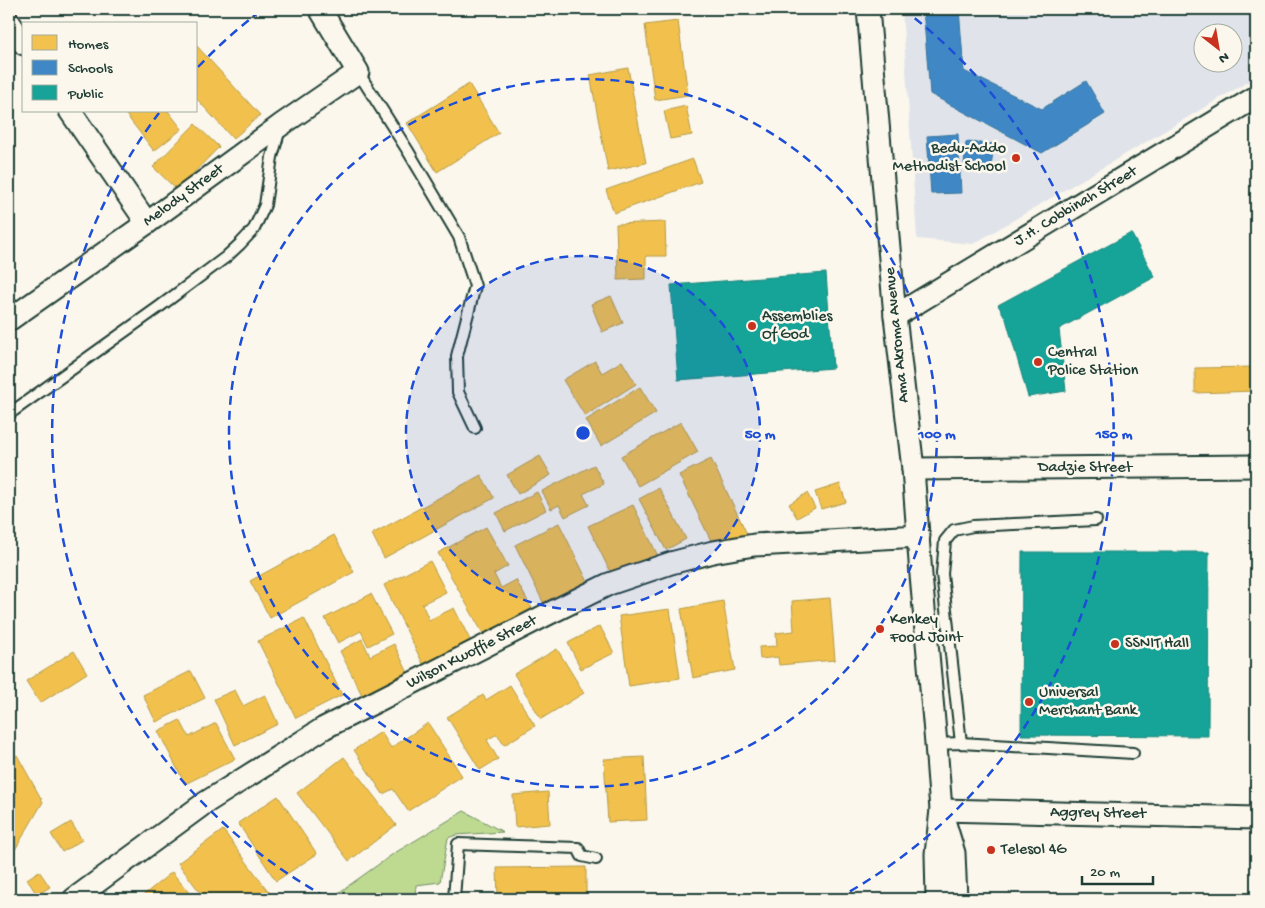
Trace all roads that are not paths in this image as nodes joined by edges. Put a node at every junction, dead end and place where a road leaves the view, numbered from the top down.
1 (320, 9) edge
2 (868, 9) edge
3 (9, 22) edge
4 (22, 41) edge
5 (358, 72) junction
6 (1256, 97) edge
7 (71, 112) edge
8 (281, 125) junction
9 (148, 223) junction
10 (895, 316) junction
11 (9, 320) edge
12 (9, 414) edge
13 (475, 428) dead end
14 (1256, 466) edge
15 (913, 469) junction
16 (1096, 520) dead end
17 (919, 536) junction
18 (931, 574) junction
19 (961, 742) junction
20 (936, 744) junction
21 (1133, 753) dead end
22 (941, 810) junction
23 (1256, 818) edge
24 (596, 859) dead end
25 (74, 899) edge
26 (454, 899) edge
27 (937, 899) edge
28 (956, 899) edge

1 - 5 street
2 - 10 street, Ama Akroma Avenue
3 - 4 street
5 - 8 street, Melody Street
5 - 13 lane
6 - 10 street, J.H. Cobbinah Street
7 - 9 street
8 - 9 street, Melody Street
8 - 12 lane
9 - 11 street, Melody Street
10 - 15 street, Ama Akroma Avenue
14 - 15 street, Dadzie Street
15 - 17 street, Ama Akroma Avenue
16 - 18 lane
17 - 18 street, Ama Akroma Avenue
17 - 25 street, Wilson Kwoffie Street
18 - 19 lane
18 - 20 street, Ama Akroma Avenue
19 - 20 lane
19 - 21 lane
20 - 22 street, Ama Akroma Avenue
22 - 23 street, Aggrey Street
22 - 27 street, Ama Akroma Avenue
22 - 28 street, Ama Akroma Avenue
24 - 26 lane

